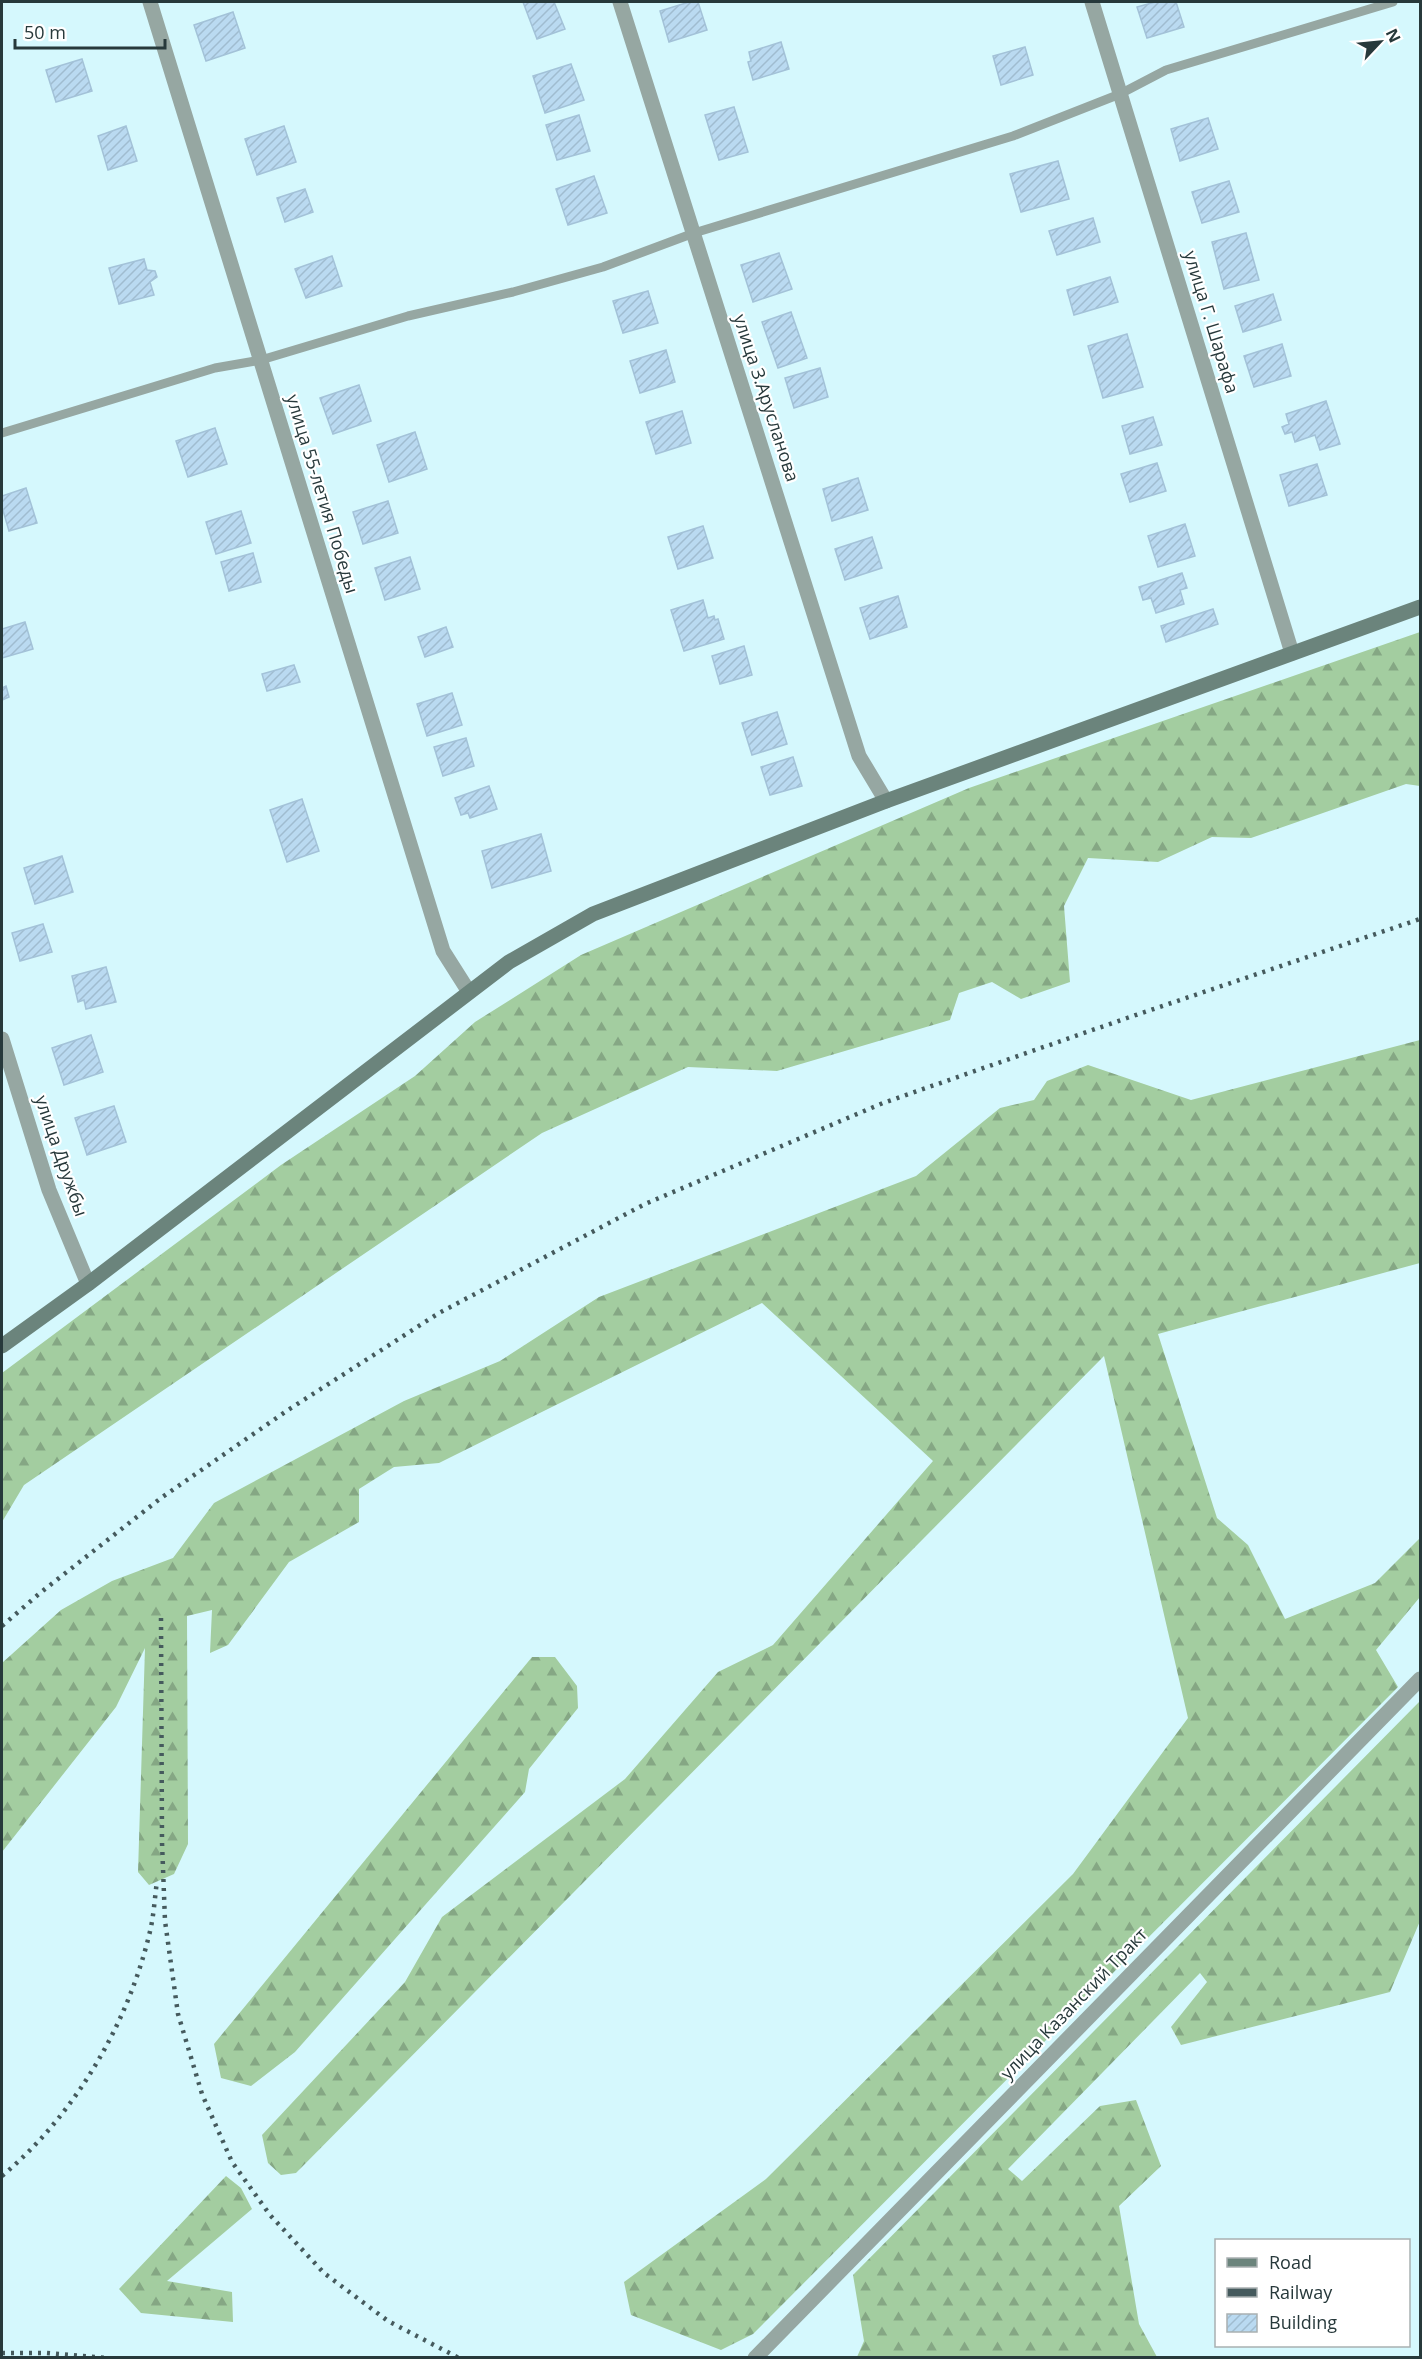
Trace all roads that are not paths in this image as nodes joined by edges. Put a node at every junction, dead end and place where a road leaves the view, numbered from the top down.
1 (150, 2) edge
2 (620, 2) edge
3 (1092, 2) edge
4 (1393, 2) edge
5 (1120, 93) junction
6 (694, 233) junction
7 (261, 360) junction
8 (2, 433) edge
9 (1420, 607) edge
10 (1292, 653) junction
11 (886, 801) junction
12 (469, 992) junction
13 (2, 1039) edge
14 (88, 1284) junction
15 (2, 1346) edge
16 (1420, 1679) edge
17 (755, 2358) edge

1 - 7 street, улица 55-летия Победы
2 - 6 street, улица З.Арусланова
3 - 5 street, улица Г. Шарафа
4 - 5 lane
5 - 6 lane
5 - 10 street, улица Г. Шарафа
6 - 7 lane
6 - 11 street, улица З.Арусланова
7 - 8 lane
7 - 12 street, улица 55-летия Победы
9 - 10 street
10 - 11 street
11 - 12 street
12 - 14 street
13 - 14 street, улица Дружбы
14 - 15 street
16 - 17 street, улица Казанский Тракт

